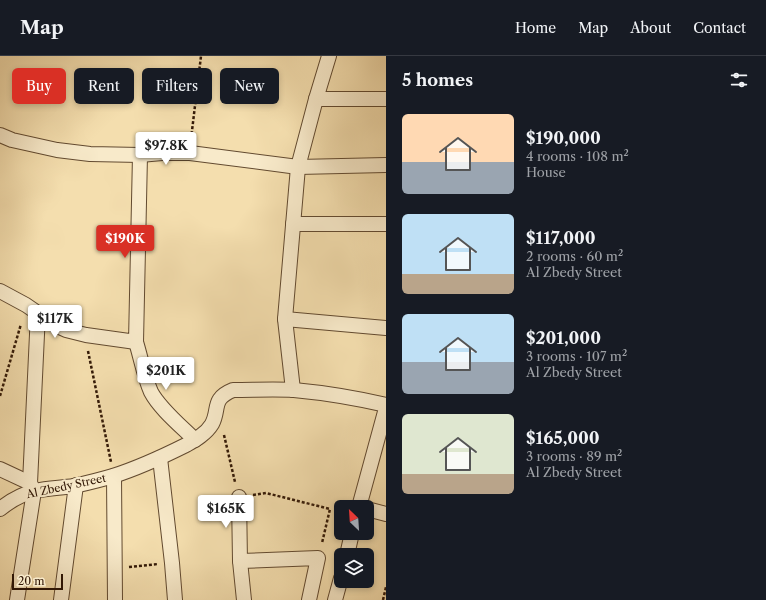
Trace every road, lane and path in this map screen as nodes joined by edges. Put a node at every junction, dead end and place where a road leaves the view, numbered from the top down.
1 (201, 56) edge
2 (329, 56) edge
3 (316, 99) junction
4 (386, 99) edge
5 (0, 135) edge
6 (190, 154) junction
7 (140, 155) junction
8 (386, 166) edge
9 (298, 167) junction
10 (293, 224) junction
11 (386, 224) edge
12 (0, 291) edge
13 (32, 309) junction
14 (285, 318) junction
15 (386, 328) edge
16 (86, 335) junction
17 (136, 342) junction
18 (293, 390) junction
19 (0, 396) edge
20 (386, 405) edge
21 (216, 406) junction
22 (386, 408) edge
23 (195, 440) junction
24 (160, 458) junction
25 (0, 469) edge
26 (114, 476) junction
27 (76, 485) junction
28 (32, 487) junction
29 (239, 497) junction
30 (361, 500) edge
31 (0, 509) edge
32 (374, 511) edge
33 (386, 514) edge
34 (318, 558) junction
35 (240, 561) junction
36 (172, 563) junction
37 (115, 568) junction
38 (386, 587) edge
39 (339, 588) edge
40 (17, 600) edge
41 (61, 600) edge
42 (115, 600) edge
43 (175, 600) edge
44 (244, 600) edge
45 (309, 600) edge
46 (336, 600) edge
47 (383, 600) edge

1 - 6 path
2 - 3 street
3 - 4 street
3 - 9 street
5 - 7 street
6 - 7 street
6 - 9 street
7 - 17 street
8 - 9 street
9 - 10 street
10 - 11 street
10 - 14 street
12 - 13 street
13 - 16 street
13 - 19 path
13 - 28 street
14 - 15 street
14 - 18 street
16 - 17 street
16 - 26 path
17 - 23 street
18 - 20 street, Al Zbedy Street
18 - 21 street, Al Zbedy Street
21 - 23 street, Al Zbedy Street
21 - 29 path
22 - 30 street
23 - 24 street, Al Zbedy Street
24 - 26 street, Al Zbedy Street
24 - 36 street
25 - 28 street
26 - 27 street, Al Zbedy Street
26 - 37 street
27 - 28 street, Al Zbedy Street
27 - 41 street
28 - 31 street, Al Zbedy Street
28 - 40 street
29 - 34 path
29 - 35 street
32 - 33 street
34 - 35 street
34 - 45 street
35 - 44 street
36 - 37 path
36 - 43 street
37 - 42 street
38 - 47 path
39 - 46 street

